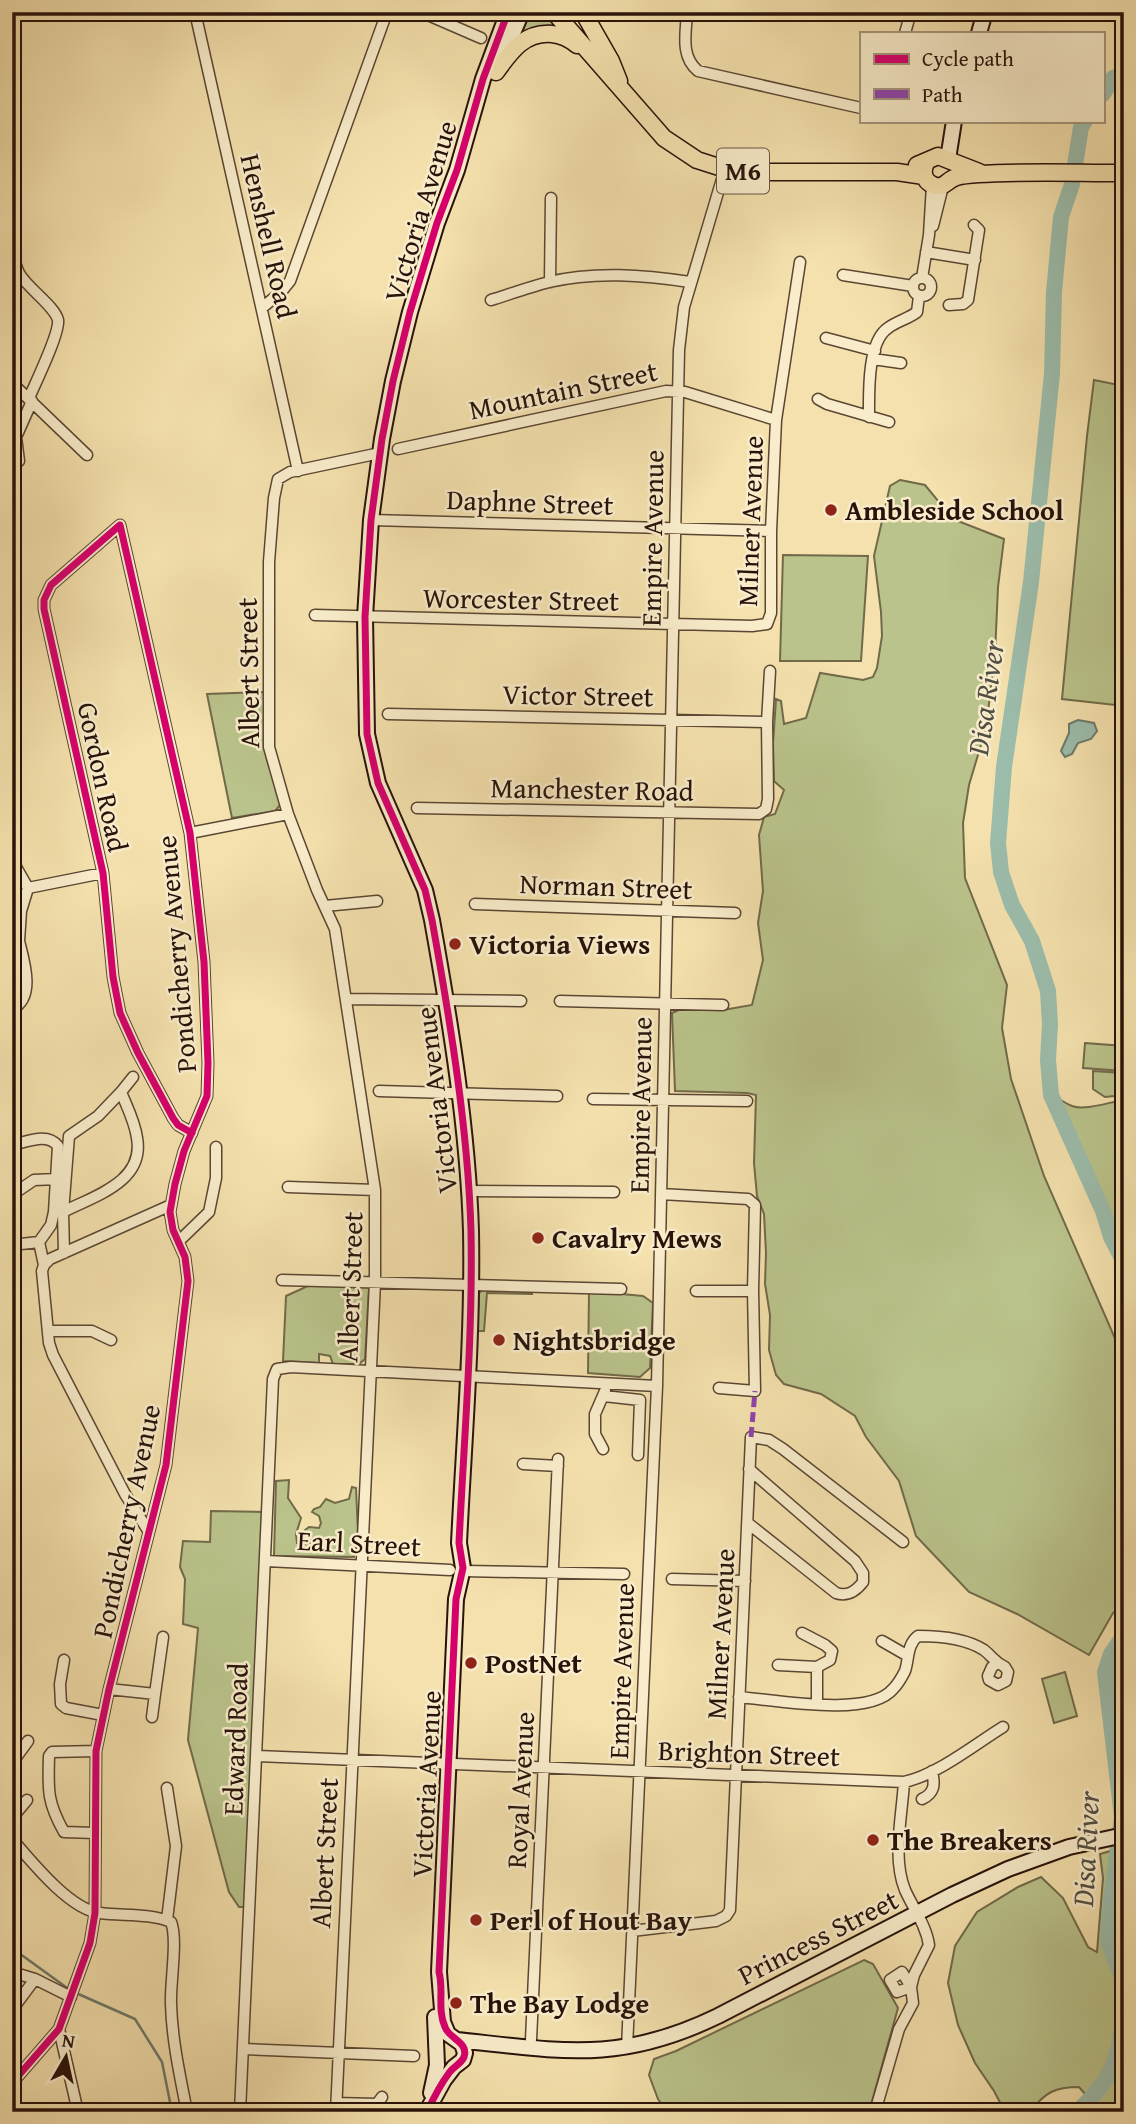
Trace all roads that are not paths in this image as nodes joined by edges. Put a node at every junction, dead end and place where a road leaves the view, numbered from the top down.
1 (195, 12) edge
2 (387, 12) edge
3 (421, 12) edge
4 (508, 12) edge
5 (522, 12) edge
6 (554, 12) edge
7 (583, 12) edge
8 (687, 12) edge
9 (888, 12) edge
10 (985, 12) edge
11 (910, 15) edge
12 (905, 32) edge
13 (979, 32) edge
14 (481, 38) dead end
15 (593, 57) junction
16 (496, 72) junction
17 (620, 89) junction
18 (860, 108) edge
19 (953, 122) edge
20 (725, 169) junction
21 (457, 170) junction
22 (939, 171) junction
23 (1124, 173) edge
24 (551, 198) dead end
25 (974, 225) dead end
26 (12, 252) edge
27 (926, 252) junction
28 (975, 260) junction
29 (800, 262) dead end
30 (15, 273) edge
31 (843, 275) dead end
32 (922, 278) junction
33 (550, 282) junction
34 (690, 282) junction
35 (913, 286) junction
36 (919, 296) junction
37 (491, 300) dead end
38 (949, 305) dead end
39 (262, 308) junction
40 (826, 338) dead end
41 (874, 355) junction
42 (901, 363) dead end
43 (12, 383) edge
44 (678, 390) junction
45 (818, 399) dead end
46 (30, 400) junction
47 (869, 417) junction
48 (776, 420) junction
49 (889, 422) dead end
50 (398, 449) dead end
51 (380, 453) junction
52 (87, 455) dead end
53 (19, 461) dead end
54 (298, 471) junction
55 (371, 520) junction
56 (120, 525) joint
57 (675, 529) junction
58 (771, 531) junction
59 (315, 615) dead end
60 (365, 617) junction
61 (673, 624) junction
62 (767, 624) joint
63 (770, 671) dead end
64 (388, 714) dead end
65 (671, 719) junction
66 (767, 722) junction
67 (417, 808) dead end
68 (288, 814) junction
69 (669, 814) junction
70 (190, 833) junction
71 (12, 860) edge
72 (103, 873) junction
73 (28, 888) junction
74 (377, 901) dead end
75 (475, 904) dead end
76 (325, 906) junction
77 (668, 911) junction
78 (735, 912) dead end
79 (15, 943) edge
80 (347, 999) junction
81 (445, 1000) junction
82 (521, 1001) dead end
83 (560, 1001) dead end
84 (665, 1004) junction
85 (723, 1005) dead end
86 (12, 1009) edge
87 (132, 1077) dead end
88 (379, 1091) dead end
89 (121, 1092) junction
90 (459, 1095) junction
91 (557, 1096) dead end
92 (593, 1099) dead end
93 (663, 1101) junction
94 (747, 1101) dead end
95 (192, 1133) junction
96 (12, 1145) edge
97 (216, 1147) dead end
98 (57, 1179) junction
99 (288, 1187) dead end
100 (375, 1190) junction
101 (469, 1191) junction
102 (614, 1192) dead end
103 (661, 1194) junction
104 (12, 1195) edge
105 (171, 1205) junction
106 (63, 1212) junction
107 (39, 1241) junction
108 (177, 1242) junction
109 (12, 1245) edge
110 (64, 1253) junction
111 (44, 1265) junction
112 (282, 1280) dead end
113 (375, 1282) junction
114 (471, 1285) junction
115 (621, 1289) dead end
116 (696, 1291) dead end
117 (753, 1291) junction
118 (48, 1331) junction
119 (111, 1340) dead end
120 (370, 1371) junction
121 (467, 1376) junction
122 (605, 1384) junction
123 (657, 1386) junction
124 (719, 1388) dead end
125 (604, 1396) junction
126 (603, 1449) dead end
127 (638, 1455) dead end
128 (523, 1465) dead end
129 (748, 1469) junction
130 (749, 1524) junction
131 (149, 1532) junction
132 (903, 1542) dead end
133 (266, 1561) junction
134 (360, 1565) junction
135 (457, 1569) junction
136 (553, 1574) junction
137 (624, 1574) dead end
138 (672, 1578) dead end
139 (745, 1581) junction
140 (802, 1633) dead end
141 (163, 1637) dead end
142 (882, 1641) dead end
143 (908, 1656) junction
144 (64, 1660) dead end
145 (996, 1664) dead end
146 (778, 1665) dead end
147 (817, 1667) junction
148 (109, 1689) junction
149 (155, 1694) junction
150 (739, 1698) junction
151 (817, 1704) junction
152 (103, 1715) junction
153 (152, 1717) dead end
154 (1003, 1727) dead end
155 (28, 1741) dead end
156 (96, 1751) junction
157 (257, 1756) junction
158 (351, 1758) junction
159 (12, 1763) edge
160 (449, 1763) junction
161 (544, 1769) junction
162 (640, 1771) junction
163 (932, 1771) junction
164 (737, 1775) junction
165 (904, 1782) junction
166 (167, 1788) dead end
167 (922, 1799) dead end
168 (27, 1800) dead end
169 (12, 1818) edge
170 (95, 1833) junction
171 (1124, 1835) edge
172 (14, 1841) edge
173 (95, 1913) junction
174 (916, 1915) junction
175 (167, 1920) junction
176 (632, 1931) junction
177 (922, 1960) junction
178 (12, 1972) edge
179 (439, 1972) junction
180 (902, 1972) junction
181 (35, 1979) junction
182 (911, 1987) junction
183 (71, 1997) junction
184 (12, 2010) edge
185 (59, 2029) junction
186 (456, 2039) junction
187 (529, 2045) junction
188 (626, 2048) junction
189 (244, 2049) junction
190 (339, 2053) junction
191 (437, 2054) junction
192 (414, 2056) dead end
193 (459, 2061) junction
194 (12, 2082) edge
195 (382, 2097) dead end
196 (336, 2107) edge
197 (427, 2110) edge
198 (78, 2112) edge
199 (187, 2112) edge
200 (240, 2112) edge
201 (875, 2112) edge

1 - 39 street, Henshell Road
2 - 39 street
3 - 14 street
4 - 21 street, Victoria Avenue
5 - 16 street, Victoria Avenue
6 - 15 main road, M6
7 - 17 main road
8 - 18 street
9 - 11 street
10 - 13 street
11 - 12 street
15 - 16 main road
15 - 17 main road, M6
16 - 21 street, Victoria Avenue
17 - 20 main road, M6
19 - 22 street
20 - 22 main road, M6
20 - 34 street, Empire Avenue
21 - 51 street, Victoria Avenue
22 - 23 main road, M6
22 - 27 street
24 - 33 street
25 - 28 street
26 - 30 street
27 - 28 street
27 - 32 street
28 - 38 street
29 - 48 street, Milner Avenue
30 - 46 street
31 - 35 street
32 - 35 street
32 - 36 street
33 - 34 street
33 - 37 street
34 - 44 street, Empire Avenue
35 - 36 street
36 - 41 street
39 - 54 street, Henshell Road
40 - 41 street
41 - 42 street
41 - 47 street
43 - 46 street
44 - 48 street, Mountain Street
44 - 50 street, Mountain Street
44 - 57 street, Empire Avenue
45 - 47 street
46 - 52 street
46 - 53 street
47 - 49 street
48 - 58 street, Milner Avenue
51 - 54 street
51 - 55 street, Victoria Avenue
54 - 68 street, Albert Street
55 - 57 street, Daphne Street
55 - 60 street, Victoria Avenue
56 - 70 street, Pondicherry Avenue
56 - 72 street, Gordon Road
57 - 58 street, Daphne Street
57 - 61 street, Empire Avenue
58 - 62 street, Milner Avenue
59 - 60 street, Worcester Street
60 - 61 street, Worcester Street
60 - 81 street, Victoria Avenue
61 - 62 street, Worcester Street
61 - 65 street, Empire Avenue
63 - 66 street
64 - 65 street, Victor Street
65 - 66 street, Victor Street
65 - 69 street, Empire Avenue
66 - 69 street, Manchester Road
67 - 69 street, Manchester Road
68 - 70 street
68 - 76 street, Albert Street
69 - 77 street, Empire Avenue
70 - 95 street, Pondicherry Avenue
71 - 73 street
72 - 73 street
72 - 95 street, Gordon Road
73 - 79 street
74 - 76 street
75 - 77 street, Norman Street
76 - 80 street, Albert Street
77 - 78 street, Norman Street
77 - 84 street, Empire Avenue
79 - 86 street
80 - 81 street
80 - 100 street, Albert Street
81 - 82 street
81 - 90 street, Victoria Avenue
83 - 84 street
84 - 85 street
84 - 93 street, Empire Avenue
87 - 89 street
88 - 90 street
89 - 106 street
89 - 106 street
90 - 91 street
90 - 101 street, Victoria Avenue
92 - 93 street
93 - 94 street
93 - 103 street, Empire Avenue
95 - 105 street, Pondicherry Avenue
96 - 98 street
97 - 108 street
98 - 104 street
98 - 107 street
99 - 100 street
100 - 113 street, Albert Street
101 - 102 street
101 - 114 street, Victoria Avenue
103 - 117 street
103 - 123 street, Empire Avenue
105 - 108 street, Pondicherry Avenue
105 - 110 street
106 - 110 street
107 - 109 street
107 - 111 street
108 - 131 street, Pondicherry Avenue
110 - 111 street
111 - 118 street
112 - 113 street
113 - 114 street
113 - 120 street, Albert Street
114 - 115 street
114 - 121 street, Victoria Avenue
116 - 117 street
117 - 124 street
118 - 119 street
118 - 131 street
120 - 121 street
120 - 133 street, Edward Road
120 - 134 street, Albert Street
121 - 122 street
121 - 135 street, Victoria Avenue
122 - 123 street
122 - 125 street
123 - 162 street, Empire Avenue
125 - 126 street
125 - 127 street
128 - 136 street, Royal Avenue
129 - 130 street, Milner Avenue
129 - 130 street
129 - 132 street, Milner Avenue
130 - 139 street, Milner Avenue
131 - 148 street, Pondicherry Avenue
133 - 134 street, Earl Street
133 - 157 street, Edward Road
134 - 135 street, Earl Street
134 - 158 street, Albert Street
135 - 136 street, Earl Street
135 - 160 street, Victoria Avenue
136 - 137 street, Earl Street
136 - 161 street, Royal Avenue
138 - 139 street
139 - 150 street, Milner Avenue
140 - 147 street
141 - 149 street
142 - 143 street
143 - 145 street
143 - 151 street
144 - 152 street
146 - 147 street
147 - 151 street
148 - 149 street
148 - 152 street, Pondicherry Avenue
149 - 153 street
150 - 151 street
150 - 164 street, Milner Avenue
152 - 156 street, Pondicherry Avenue
154 - 163 street
155 - 159 street
156 - 170 street, Pondicherry Avenue
156 - 170 street
157 - 158 street, Brighton Street
157 - 189 street, Edward Road
158 - 160 street, Brighton Street
158 - 190 street, Albert Street
160 - 161 street, Brighton Street
160 - 179 street, Victoria Avenue
161 - 162 street, Brighton Street
161 - 187 street, Royal Avenue
162 - 164 street, Brighton Street
162 - 176 street, Empire Avenue
163 - 165 street
163 - 167 street
164 - 165 street, Brighton Street
164 - 176 street, Milner Avenue
165 - 174 street
166 - 175 street
168 - 169 street
170 - 173 street, Pondicherry Avenue
171 - 174 street, Princess Street
172 - 173 street
173 - 175 street
173 - 183 street, Pondicherry Avenue
174 - 177 street
174 - 188 street, Princess Street
175 - 199 street
176 - 188 street, Empire Avenue
177 - 180 street
177 - 182 street
178 - 181 street
179 - 186 street, Victoria Avenue
179 - 191 street, Victoria Avenue
180 - 182 street
180 - 182 street
181 - 183 street
181 - 184 street
182 - 201 street
183 - 185 street, Pondicherry Avenue
185 - 194 street
185 - 198 street
186 - 187 street, Princess Street
186 - 191 street
186 - 193 street
187 - 188 street, Princess Street
187 - 193 street, Princess Street
189 - 190 street
189 - 200 street, Edward Road
190 - 192 street
190 - 196 street, Albert Street
191 - 193 street
191 - 197 street, Victoria Avenue
193 - 197 street
195 - 196 street

